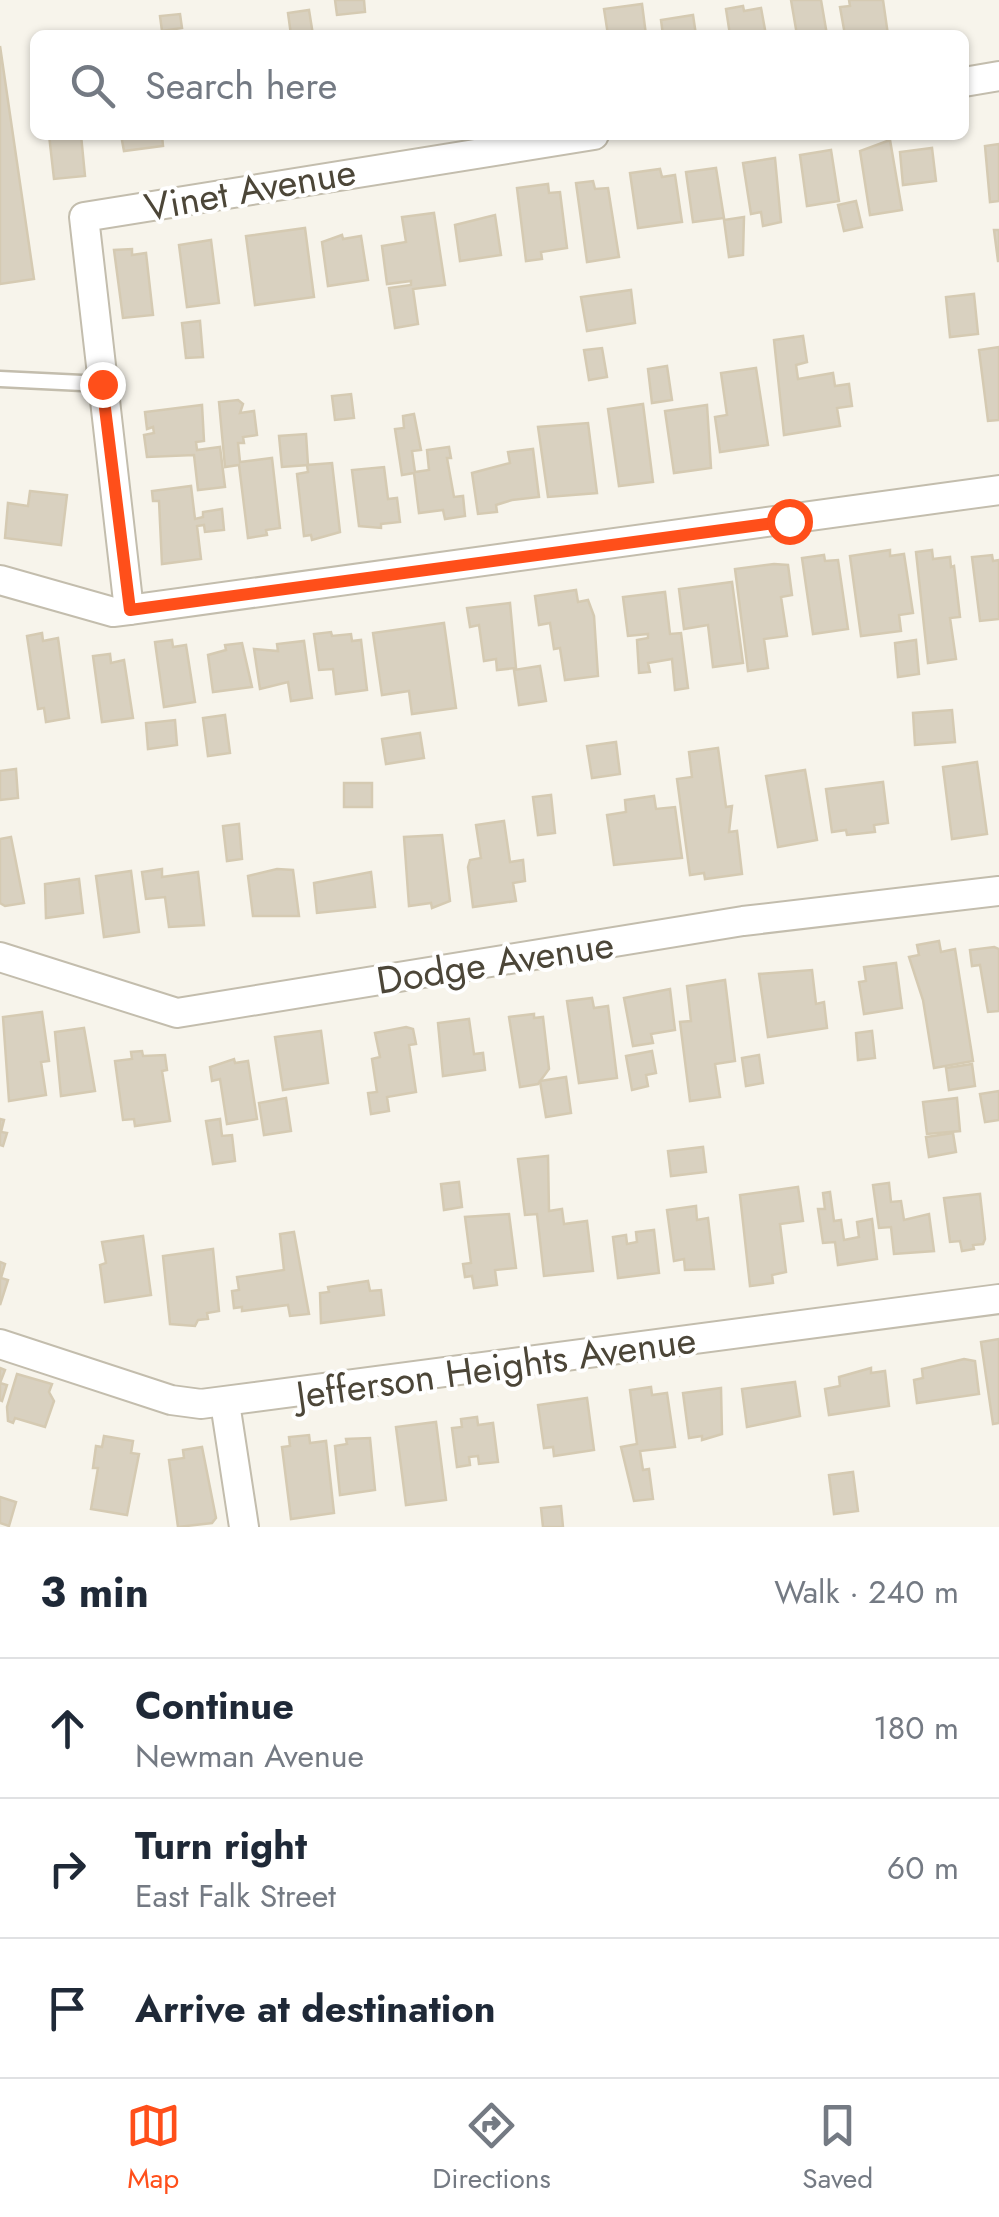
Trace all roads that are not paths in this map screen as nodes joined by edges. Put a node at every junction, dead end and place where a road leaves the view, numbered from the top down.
1 (999, 76) edge
2 (969, 81) edge
3 (563, 140) edge
4 (0, 379) edge
5 (102, 384) junction
6 (999, 490) edge
7 (0, 580) edge
8 (130, 610) junction
9 (999, 891) edge
10 (0, 956) edge
11 (999, 1299) edge
12 (0, 1344) edge
13 (225, 1403) junction
14 (244, 1527) edge

1 - 2 street
3 - 5 street, Vinet Avenue
4 - 5 lane
5 - 8 street
6 - 8 street
7 - 8 street
9 - 10 street, Dodge Avenue
11 - 13 street, Jefferson Heights Avenue
12 - 13 street, Jefferson Heights Avenue
13 - 14 street

